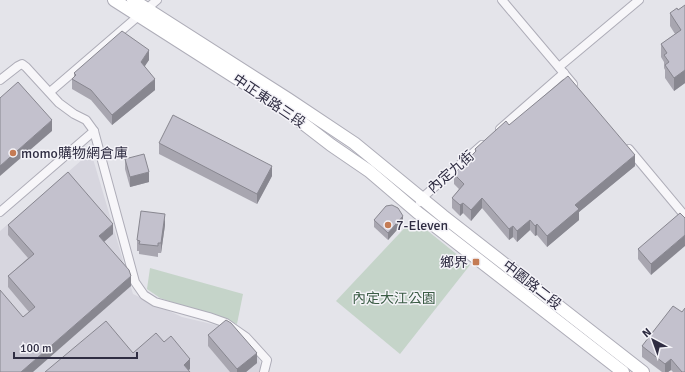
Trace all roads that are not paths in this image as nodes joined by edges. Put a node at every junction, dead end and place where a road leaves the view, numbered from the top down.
1 (114, 0) edge
2 (133, 0) edge
3 (157, 0) edge
4 (502, 0) edge
5 (639, 0) edge
6 (143, 12) junction
7 (561, 70) junction
8 (0, 80) edge
9 (578, 90) edge
10 (50, 92) junction
11 (94, 131) junction
12 (623, 143) edge
13 (422, 198) junction
14 (0, 212) edge
15 (417, 212) junction
16 (685, 216) edge
17 (264, 372) edge
18 (623, 372) edge
19 (643, 372) edge

1 - 6 main road, 中正東路三段
2 - 6 main road, 中正東路三段
3 - 6 street
4 - 7 street
5 - 7 street, 內定九街
6 - 10 street
6 - 13 main road, 中園路二段
6 - 15 main road, 中正東路三段
7 - 9 street
7 - 13 street, 內定九街
8 - 10 street
10 - 11 street
11 - 14 street
11 - 17 street
12 - 16 street
13 - 15 street, 內定九街
13 - 19 main road, 中園路二段
15 - 18 main road, 中園路二段

